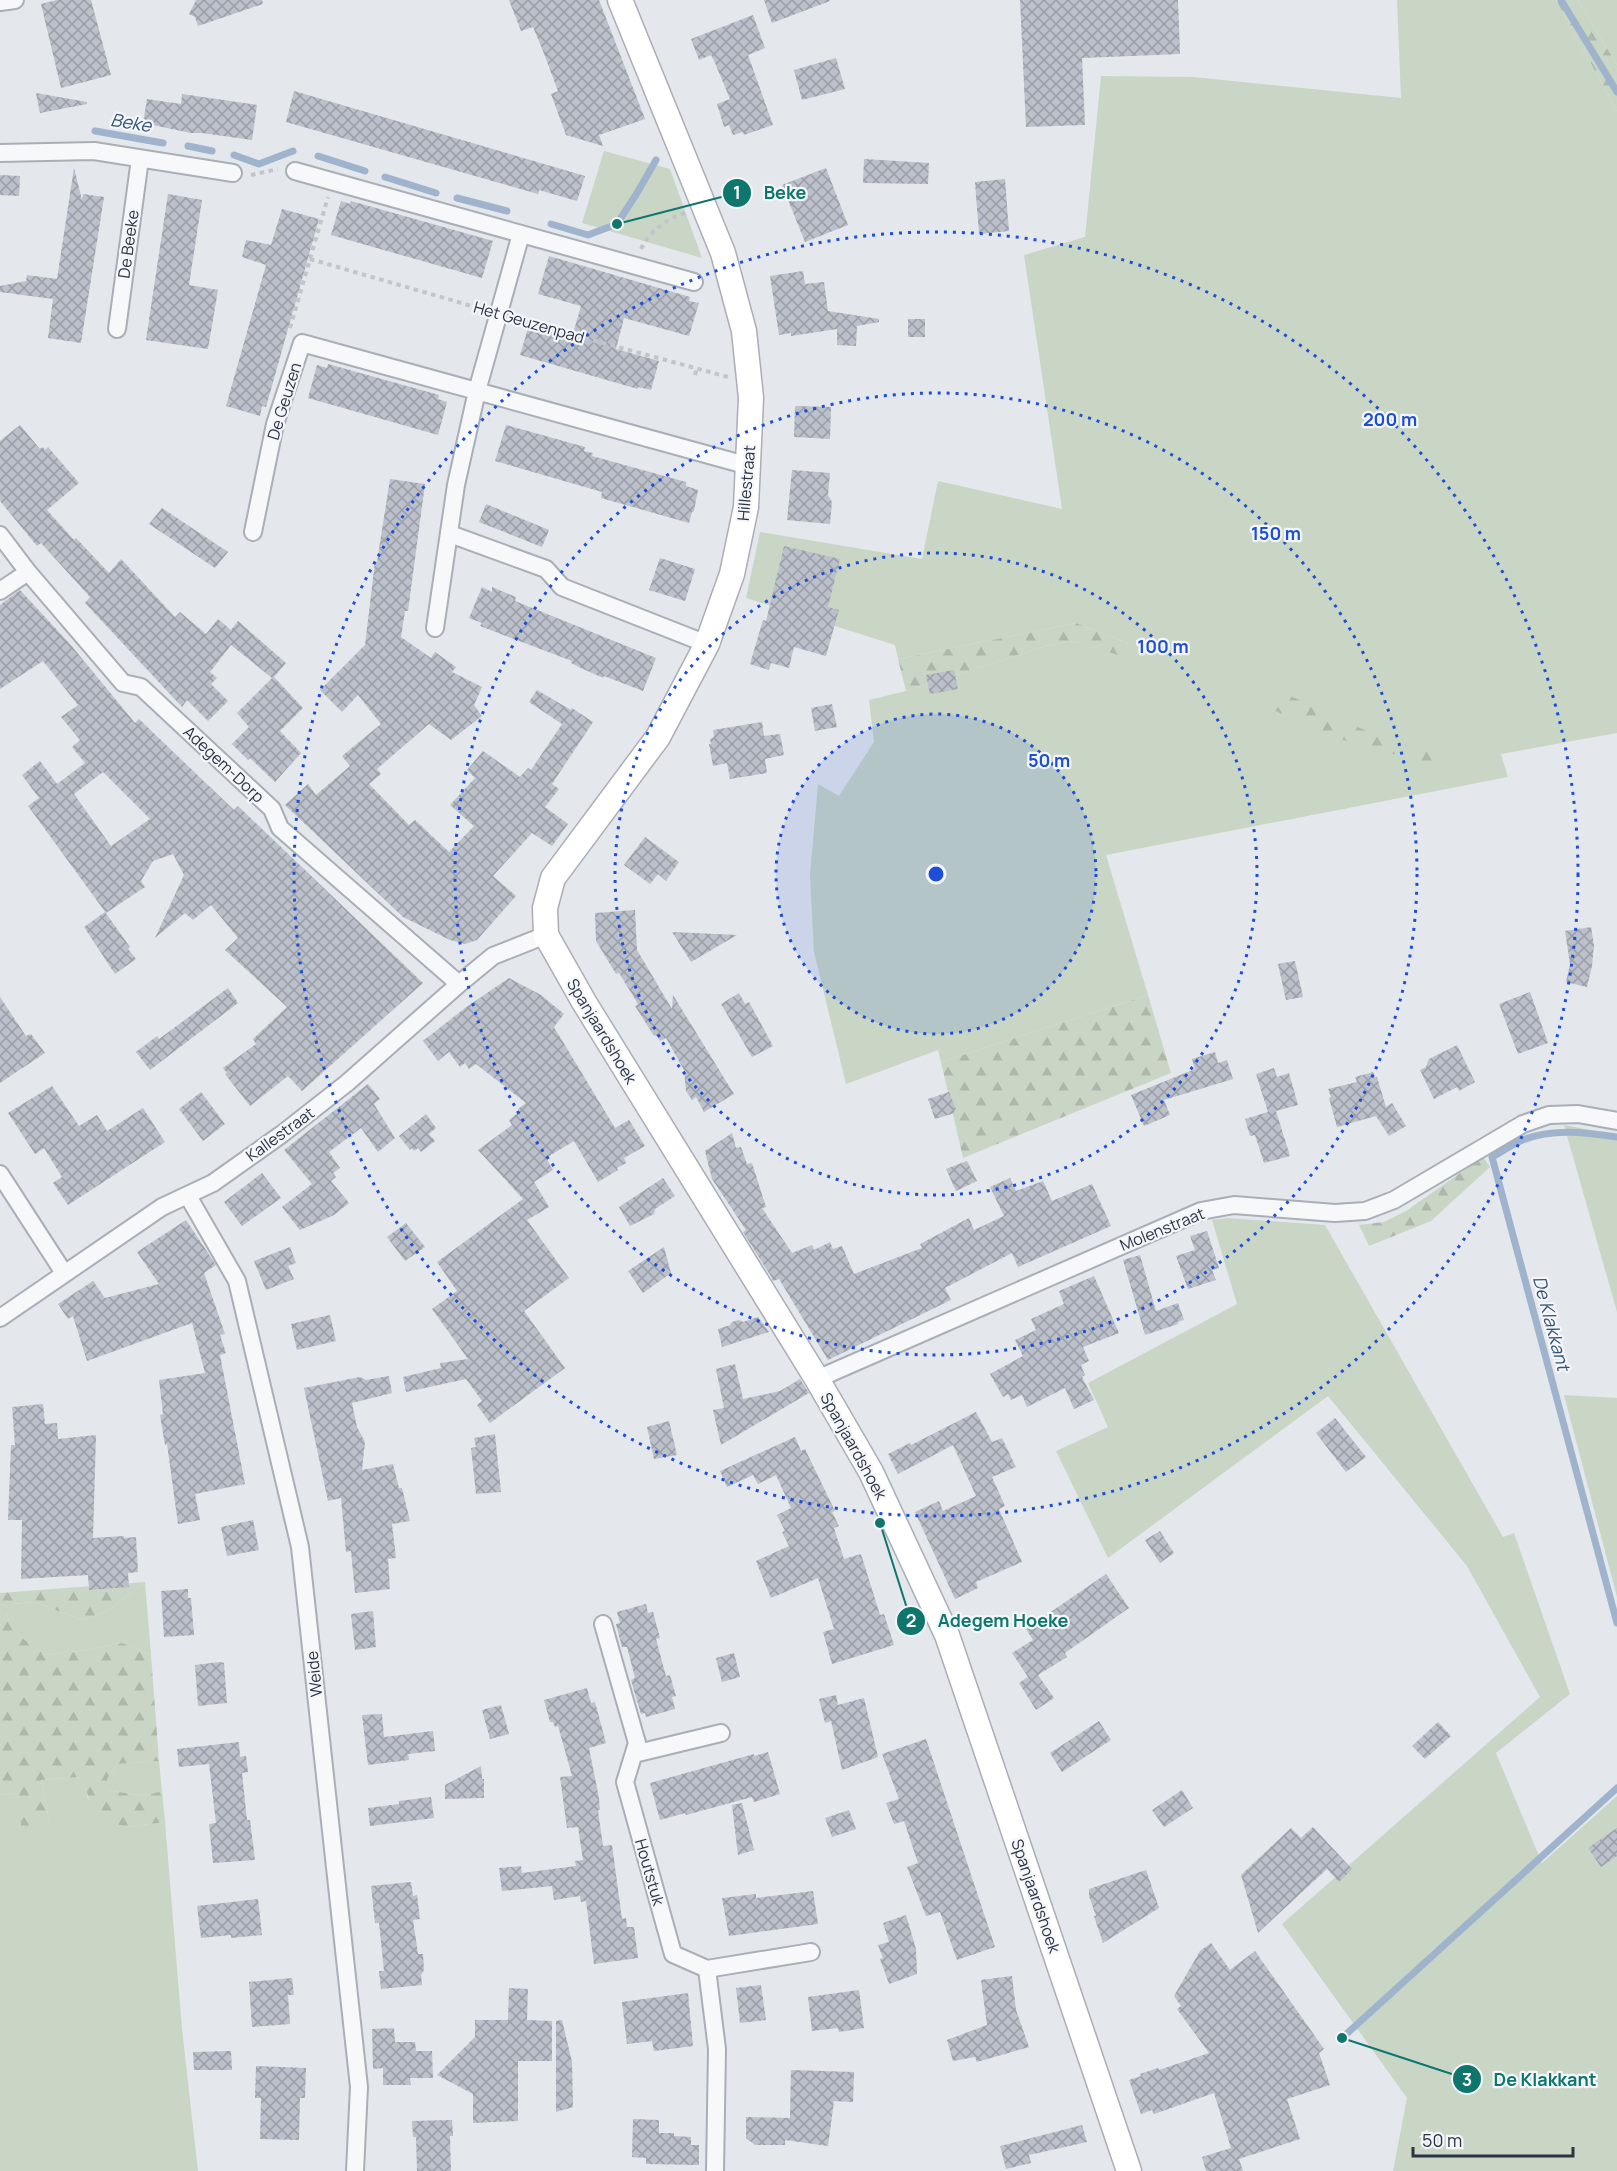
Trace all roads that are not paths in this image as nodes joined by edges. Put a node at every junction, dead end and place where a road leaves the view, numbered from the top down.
1 (15, 0) edge
2 (620, 0) edge
3 (0, 2) edge
4 (0, 153) edge
5 (140, 159) junction
6 (295, 171) road end
7 (233, 173) road end
8 (520, 234) junction
9 (694, 282) dead end
10 (117, 329) dead end
11 (477, 391) junction
12 (749, 466) junction
13 (253, 532) dead end
14 (450, 534) junction
15 (0, 535) edge
16 (28, 572) junction
17 (0, 591) edge
18 (435, 628) dead end
19 (707, 644) junction
20 (546, 935) junction
21 (459, 984) junction
22 (1617, 1121) edge
23 (0, 1174) edge
24 (188, 1196) junction
25 (64, 1273) junction
26 (0, 1318) edge
27 (817, 1379) junction
28 (603, 1624) dead end
29 (721, 1733) dead end
30 (634, 1754) junction
31 (811, 1952) dead end
32 (707, 1969) junction
33 (355, 2171) edge
34 (714, 2171) edge
35 (1129, 2171) edge

1 - 3 street
2 - 12 street, Hillestraat
4 - 5 street
5 - 7 street
5 - 10 street, De Beeke
6 - 8 street
8 - 9 street
8 - 11 street
11 - 12 street, De Geuzen
11 - 13 street, De Geuzen
11 - 14 street
12 - 19 street, Hillestraat
14 - 18 street
14 - 19 street
15 - 16 street, Adegem-Dorp
16 - 17 street
16 - 21 street, Adegem-Dorp
19 - 20 street, Hillestraat
20 - 21 street, Kallestraat
20 - 27 street, Spanjaardshoek
21 - 24 street, Kallestraat
22 - 27 street, Molenstraat
23 - 25 street
24 - 25 street, Kallestraat
24 - 33 street, Weide
25 - 26 street, Kallestraat
27 - 35 street, Spanjaardshoek
28 - 30 street, Houtstuk
29 - 30 street
30 - 32 street, Houtstuk
31 - 32 street
32 - 34 street

